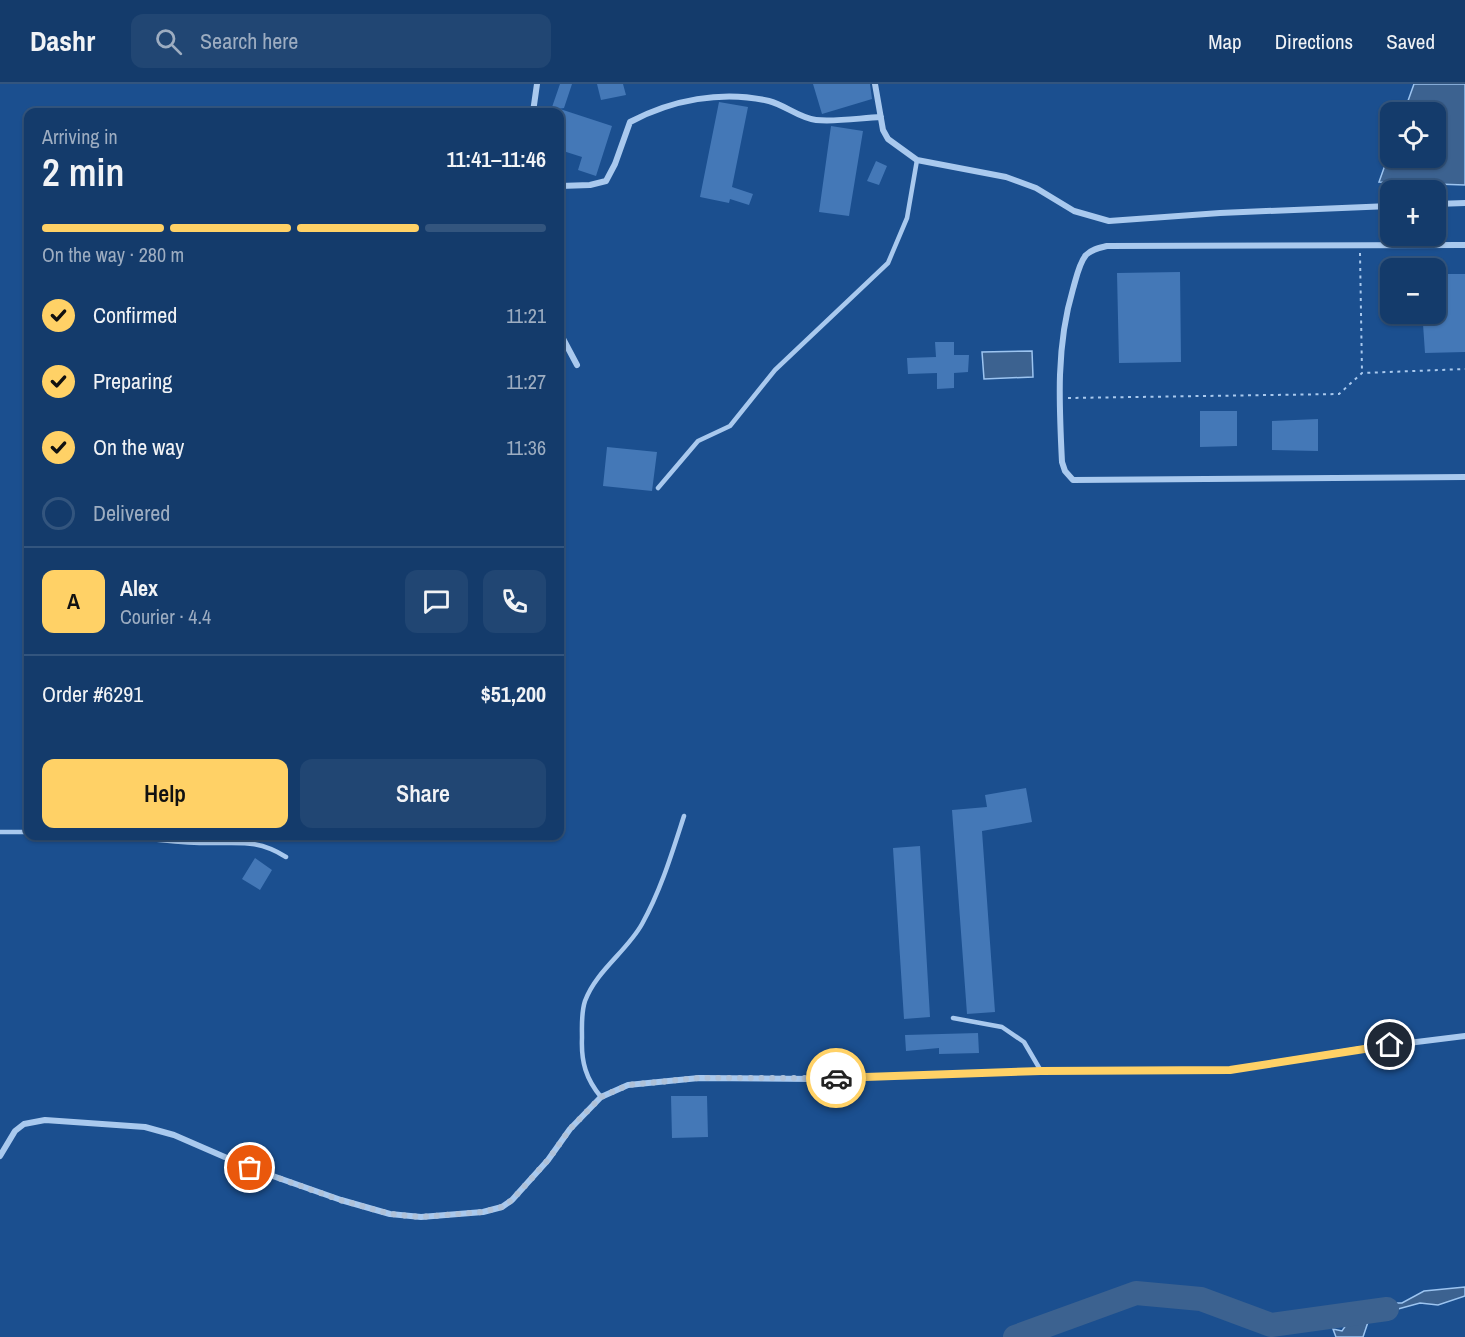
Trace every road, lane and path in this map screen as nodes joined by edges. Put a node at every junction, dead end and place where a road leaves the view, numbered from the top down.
1 (537, 84) edge
2 (875, 84) edge
3 (534, 108) edge
4 (881, 117) junction
5 (917, 160) junction
6 (564, 186) edge
7 (1465, 203) edge
8 (1446, 204) edge
9 (1380, 206) edge
10 (1465, 245) edge
11 (1360, 246) junction
12 (564, 341) edge
13 (577, 365) dead end
14 (1465, 369) edge
15 (1362, 373) junction
16 (1059, 398) junction
17 (1465, 477) edge
18 (658, 488) dead end
19 (684, 816) dead end
20 (0, 832) edge
21 (24, 832) edge
22 (167, 840) edge
23 (286, 857) dead end
24 (953, 1018) dead end
25 (1465, 1036) edge
26 (1041, 1071) junction
27 (601, 1097) junction
28 (0, 1156) edge

1 - 3 street
2 - 4 street
4 - 5 street
4 - 6 street
5 - 9 street
5 - 18 lane
7 - 8 street
10 - 11 street
11 - 15 path
11 - 16 street
12 - 13 street
14 - 15 path
15 - 16 path
16 - 17 street
19 - 27 lane
20 - 21 lane
22 - 23 lane
24 - 26 lane
25 - 26 street
26 - 27 street
27 - 28 street

